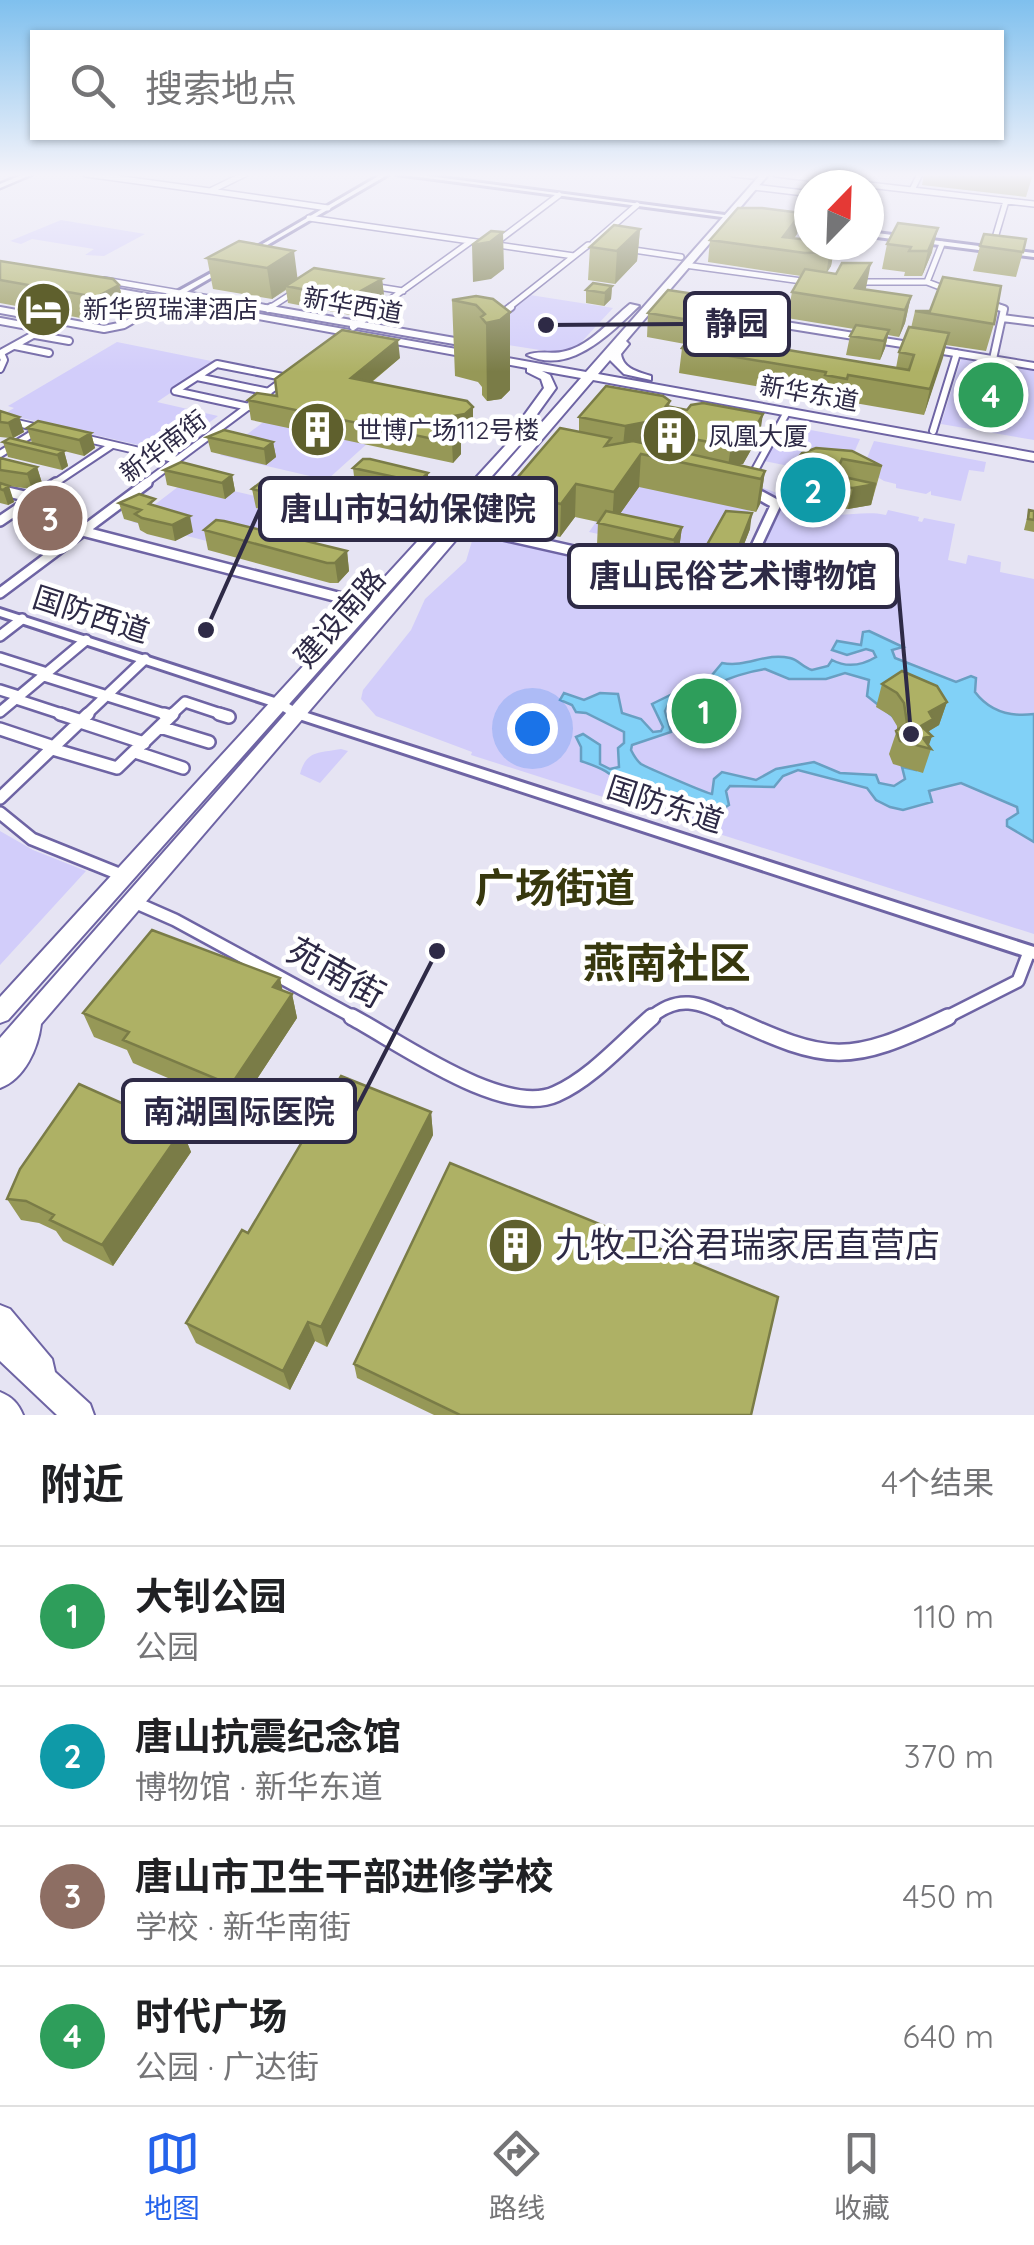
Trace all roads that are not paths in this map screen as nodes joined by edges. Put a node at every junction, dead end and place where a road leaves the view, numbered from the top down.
1 (271, 240) edge
2 (457, 240) edge
3 (499, 240) edge
4 (597, 240) edge
5 (702, 240) edge
6 (913, 240) edge
7 (994, 240) edge
8 (470, 242) junction
9 (593, 243) edge
10 (942, 244) junction
11 (493, 245) junction
12 (991, 250) junction
13 (246, 255) edge
14 (1034, 255) edge
15 (574, 256) junction
16 (683, 261) junction
17 (233, 262) edge
18 (97, 279) edge
19 (801, 282) junction
20 (819, 282) edge
21 (837, 282) edge
22 (927, 282) junction
23 (85, 284) edge
24 (364, 284) edge
25 (302, 287) edge
26 (403, 290) junction
27 (794, 292) edge
28 (958, 293) edge
29 (170, 298) junction
30 (973, 298) edge
31 (651, 304) junction
32 (665, 306) edge
33 (0, 310) edge
34 (268, 310) junction
35 (638, 311) junction
36 (782, 314) edge
37 (25, 315) junction
38 (1002, 318) junction
39 (0, 321) edge
40 (765, 322) edge
41 (1034, 322) edge
42 (10, 323) junction
43 (776, 324) junction
44 (484, 329) edge
45 (349, 331) junction
46 (34, 335) junction
47 (69, 342) dead end
48 (446, 344) junction
49 (14, 346) junction
50 (467, 346) junction
51 (0, 352) edge
52 (49, 353) dead end
53 (957, 353) junction
54 (993, 359) junction
55 (484, 360) junction
56 (1034, 366) edge
57 (0, 367) edge
58 (300, 369) edge
59 (585, 372) junction
60 (197, 377) junction
61 (288, 378) junction
62 (702, 390) junction
63 (269, 392) junction
64 (720, 400) junction
65 (249, 407) junction
66 (787, 412) junction
67 (0, 419) edge
68 (41, 428) junction
69 (933, 431) junction
70 (58, 433) edge
71 (76, 437) edge
72 (0, 442) edge
73 (112, 445) junction
74 (14, 446) junction
75 (518, 449) junction
76 (1034, 449) edge
77 (32, 450) edge
78 (0, 454) edge
79 (1034, 457) edge
80 (68, 458) edge
81 (178, 460) junction
82 (86, 463) junction
83 (45, 476) dead end
84 (60, 480) junction
85 (0, 490) edge
86 (33, 498) junction
87 (2, 518) edge
88 (459, 526) junction
89 (82, 531) junction
90 (0, 593) edge
91 (369, 605) junction
92 (0, 612) edge
93 (22, 619) junction
94 (0, 636) edge
95 (86, 640) junction
96 (0, 658) edge
97 (145, 660) junction
98 (45, 674) junction
99 (0, 690) edge
100 (106, 696) junction
101 (17, 698) junction
102 (288, 709) junction
103 (0, 712) edge
104 (170, 716) junction
105 (230, 717) dead end
106 (78, 720) junction
107 (160, 726) junction
108 (0, 729) edge
109 (209, 742) dead end
110 (50, 747) junction
111 (139, 747) junction
112 (183, 768) dead end
113 (0, 798) edge
114 (0, 813) edge
115 (124, 876) junction
116 (134, 902) junction
117 (1032, 952) edge
118 (50, 958) junction
119 (0, 998) edge
120 (0, 1013) edge
121 (31, 1020) junction
122 (0, 1055) edge
123 (0, 1077) edge
124 (0, 1319) edge
125 (0, 1341) edge
126 (0, 1407) edge
127 (72, 1408) edge
128 (8, 1415) edge

1 - 13 street
2 - 8 street
3 - 11 street
4 - 9 street
5 - 16 main road, 建设南路
6 - 10 street
7 - 12 street
8 - 11 street
8 - 26 street
10 - 12 street
10 - 22 street
11 - 15 street
12 - 14 street
15 - 16 street
15 - 44 street
16 - 19 street
16 - 31 main road, 建设南路
16 - 35 main road, 建设南路
17 - 29 street
18 - 29 street
19 - 20 street
19 - 27 street
21 - 22 street
22 - 28 street
23 - 29 main road, 新华西道
24 - 26 street
25 - 34 street
26 - 45 street
29 - 34 street
29 - 37 street
29 - 45 main road, 新华西道
30 - 38 street
31 - 32 street
31 - 35 main road, 建设南路
33 - 37 street
34 - 45 street
35 - 50 main road
35 - 59 main road, 建设南路
35 - 62 main road
36 - 43 street
37 - 42 street
38 - 41 street
38 - 54 street
39 - 42 street
40 - 43 street
42 - 46 street
43 - 53 street
45 - 48 main road, 新华西道
45 - 50 main road, 新华西道
45 - 55 street
46 - 47 street
46 - 49 street
48 - 50 main road
48 - 59 main road, 新华西道
49 - 51 street
49 - 52 street
50 - 55 main road
50 - 59 main road, 新华西道
51 - 57 street
53 - 54 street
53 - 69 street
54 - 56 street
55 - 75 main road
58 - 61 street, 新华南街
59 - 62 main road, 新华东道
59 - 64 main road, 新华东道
59 - 75 main road, 建设南路
60 - 61 street
60 - 63 street
60 - 65 street
61 - 63 street, 新华南街
62 - 69 main road, 新华东道
63 - 65 street, 新华南街
64 - 66 main road, 新华东道
64 - 75 main road
65 - 81 street, 新华南街
66 - 79 main road, 新华东道
66 - 88 street
67 - 68 street
68 - 70 street
68 - 74 street
69 - 76 main road, 新华东道
71 - 73 street
72 - 74 street
73 - 81 street
73 - 82 street
74 - 77 street
74 - 78 street
75 - 88 main road, 建设南路
75 - 91 main road, 建设南路
80 - 82 street
81 - 89 street, 新华南街
82 - 84 street
83 - 84 street
84 - 86 street
85 - 86 street
86 - 87 street
88 - 102 main road, 建设南路
89 - 90 street, 新华南街
89 - 91 street
91 - 102 main road, 建设南路
92 - 93 street, 国防西道
93 - 94 street
93 - 95 street, 国防西道
95 - 97 street, 国防西道
95 - 98 street
96 - 98 street
97 - 100 street
97 - 102 street, 国防西道
98 - 100 street
98 - 101 street
99 - 101 street
100 - 104 street
100 - 106 street
101 - 103 street
101 - 106 street
102 - 115 main road, 建设南路
102 - 116 main road, 建设南路
102 - 117 street, 国防东道
104 - 105 street
104 - 107 street
106 - 110 street
106 - 111 street
107 - 109 street
107 - 111 street
108 - 110 street
110 - 111 street
110 - 113 street
111 - 112 street
114 - 115 street
115 - 118 main road, 建设南路
116 - 117 street, 苑南街
116 - 121 main road, 建设南路
118 - 119 main road
118 - 120 main road, 建设南路
121 - 122 main road, 建设南路
121 - 123 main road
124 - 127 main road
125 - 127 main road
126 - 128 main road

